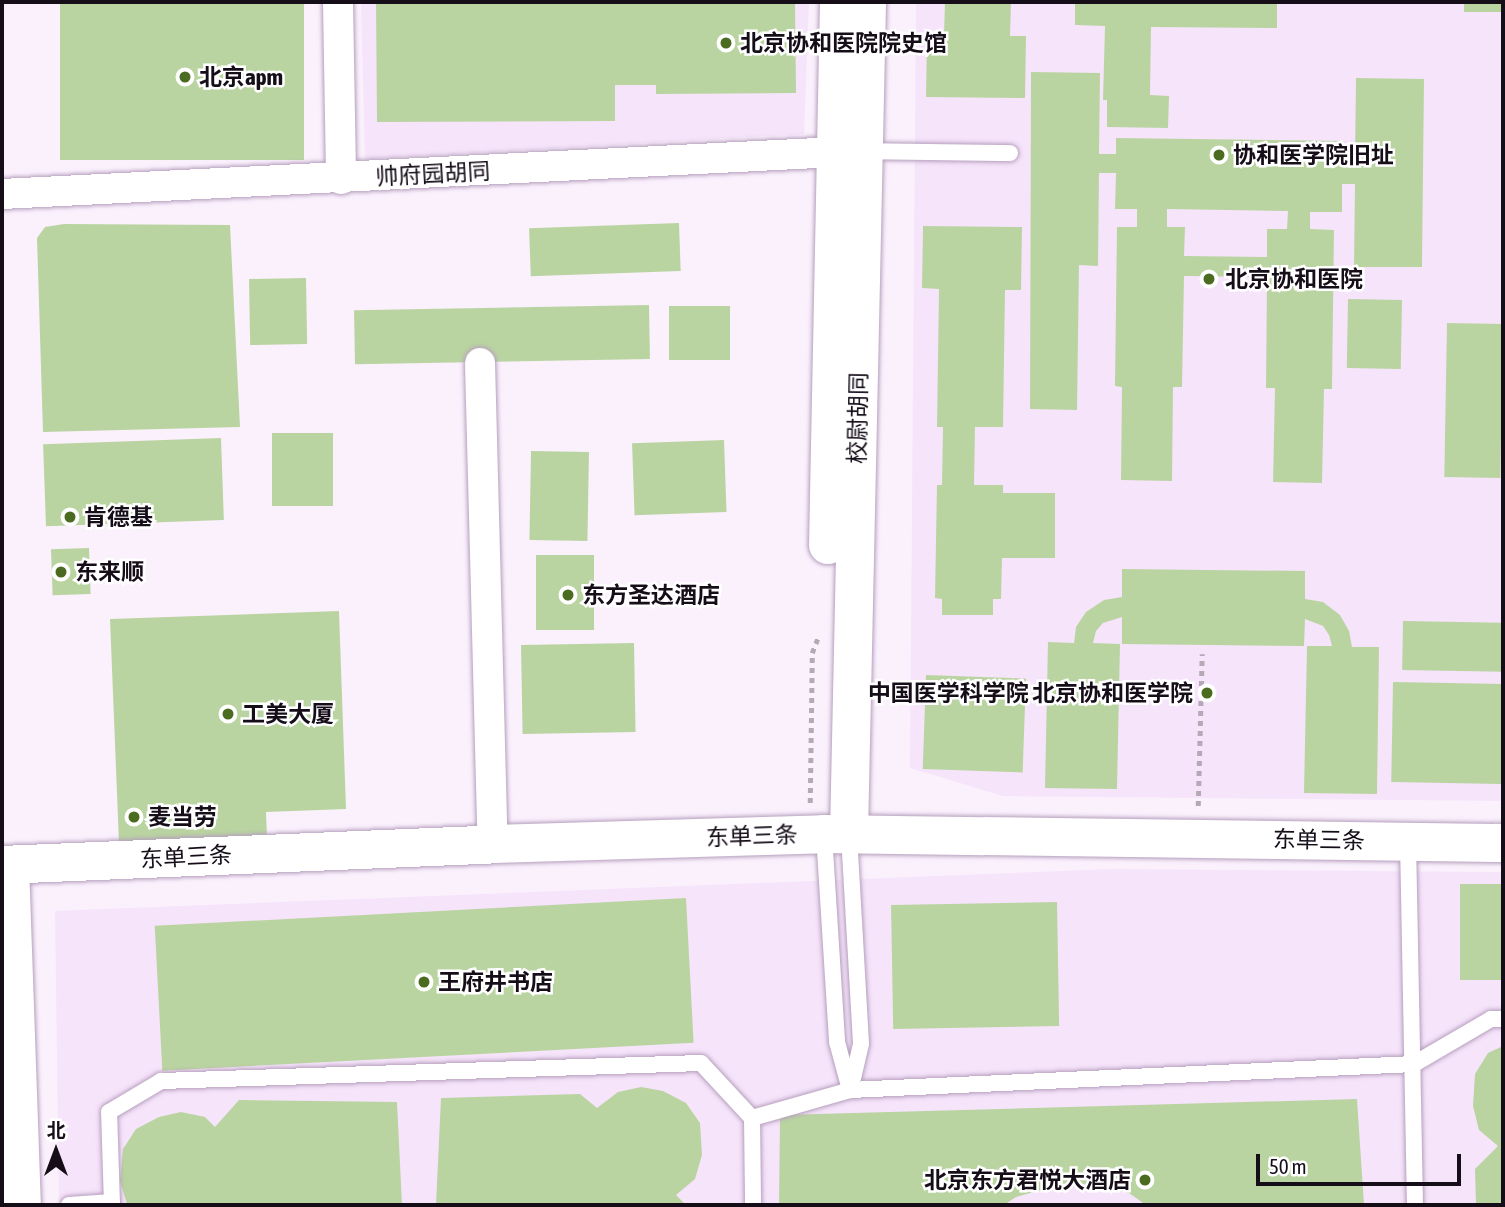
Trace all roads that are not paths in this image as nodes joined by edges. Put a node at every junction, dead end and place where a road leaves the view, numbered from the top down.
1 (338, 2) edge
2 (839, 2) edge
3 (867, 2) edge
4 (849, 152) junction
5 (1010, 153) dead end
6 (341, 179) junction
7 (2, 194) edge
8 (480, 363) dead end
9 (836, 834) junction
10 (1408, 841) junction
11 (1503, 843) edge
12 (493, 844) junction
13 (6, 865) edge
14 (1503, 1018) edge
15 (1414, 1064) junction
16 (850, 1090) junction
17 (752, 1118) junction
18 (112, 1204) edge
19 (22, 1205) edge
20 (69, 1205) edge
21 (753, 1205) edge
22 (1415, 1205) edge

1 - 6 street
2 - 4 street, 校尉胡同
3 - 4 street, 校尉胡同
4 - 5 lane
4 - 6 street, 帅府园胡同
4 - 9 street, 校尉胡同
4 - 9 street, 校尉胡同
6 - 7 street, 帅府园胡同
8 - 12 street
9 - 10 street, 东单三条
9 - 12 street, 东单三条
9 - 16 lane
9 - 16 lane
10 - 11 street, 东单三条
10 - 15 lane
12 - 13 street, 东单三条
13 - 19 street
14 - 15 lane
15 - 16 lane
15 - 22 lane
16 - 17 lane
17 - 18 lane
17 - 21 lane
18 - 20 lane

